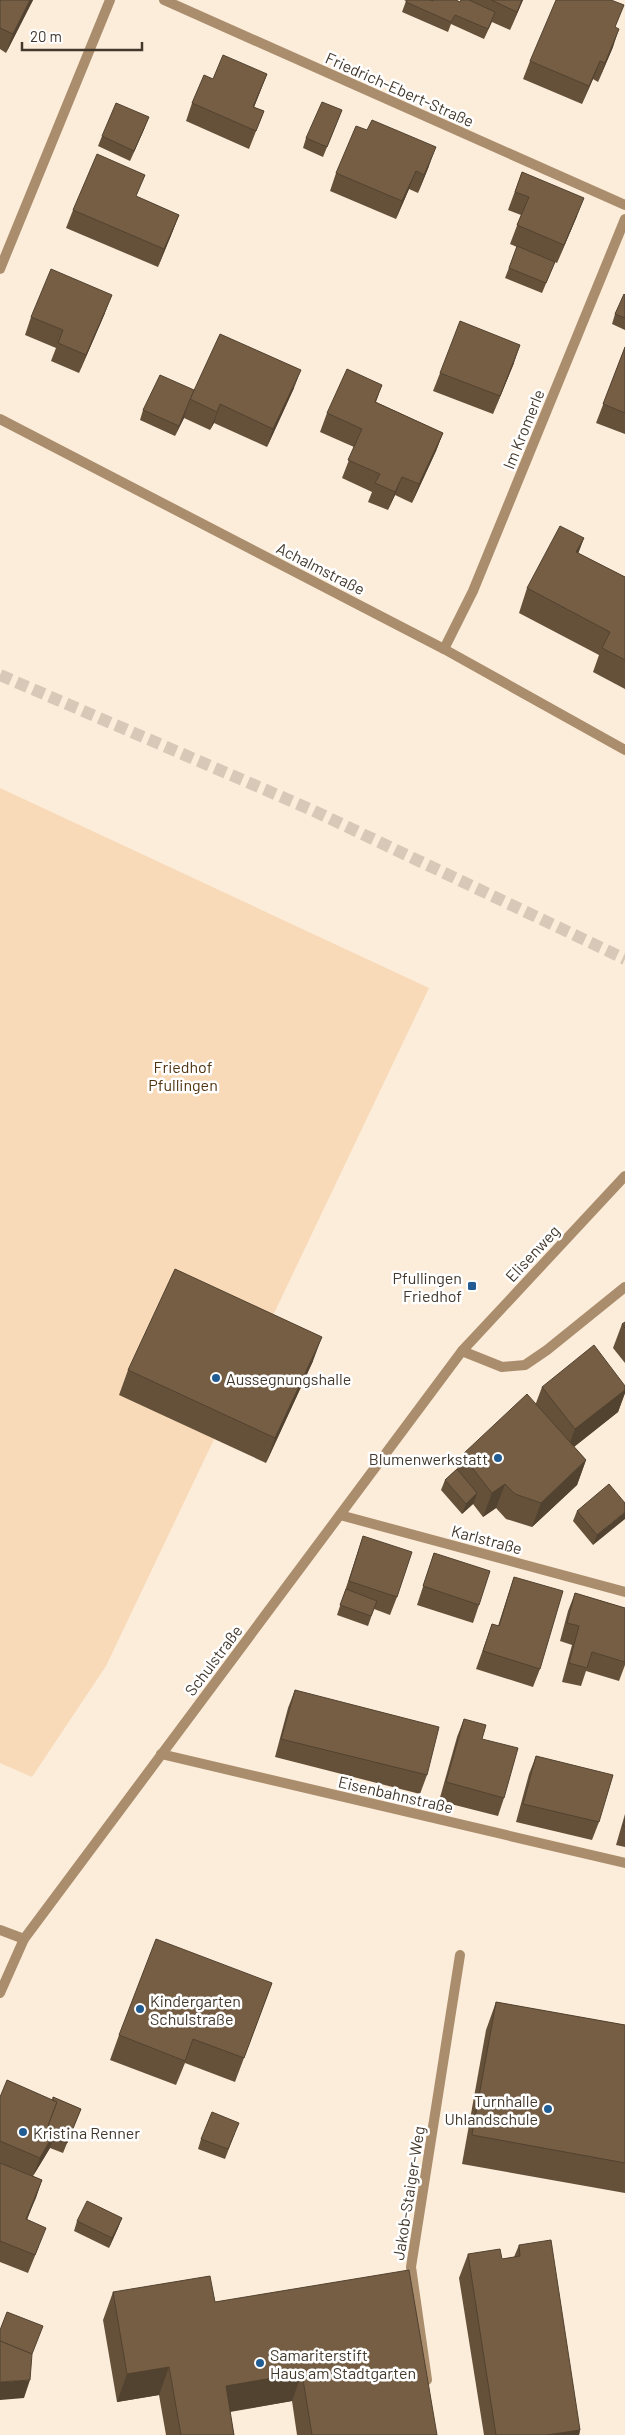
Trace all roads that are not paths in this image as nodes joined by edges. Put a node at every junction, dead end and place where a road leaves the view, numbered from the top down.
1 (110, 0) edge
2 (164, 0) edge
3 (625, 204) edge
4 (625, 219) edge
5 (0, 269) edge
6 (0, 420) edge
7 (444, 649) junction
8 (625, 750) edge
9 (625, 1176) edge
10 (625, 1287) edge
11 (462, 1351) junction
12 (340, 1515) junction
13 (625, 1592) edge
14 (161, 1754) junction
15 (625, 1863) edge
16 (0, 1930) edge
17 (24, 1939) junction
18 (460, 1955) dead end
19 (0, 1994) edge
20 (429, 2388) edge

1 - 5 street
2 - 3 street, Friedrich-Ebert-Straße
4 - 7 street, Im Kromerle
6 - 7 street, Achalmstraße
7 - 8 street, Achalmstraße
9 - 11 street, Elisenweg
10 - 11 street
11 - 12 street, Schulstraße
12 - 13 street, Karlstraße
12 - 14 street, Schulstraße
14 - 15 street, Eisenbahnstraße
14 - 17 street, Schulstraße
16 - 17 street
17 - 19 street, Schulstraße
18 - 20 street, Jakob-Staiger-Weg

